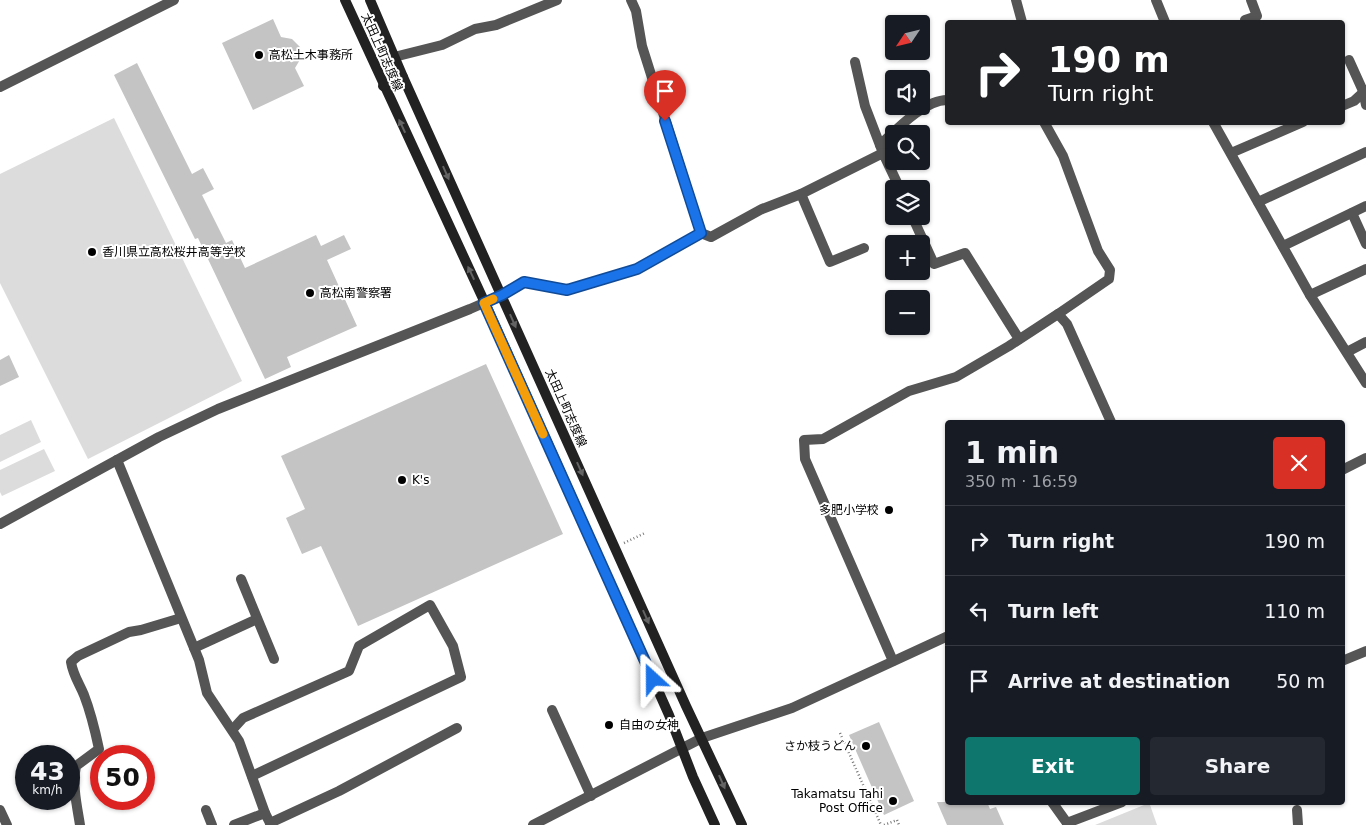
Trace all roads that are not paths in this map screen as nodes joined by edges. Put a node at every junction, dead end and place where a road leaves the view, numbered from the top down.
1 (174, 0) edge
2 (344, 0) edge
3 (370, 0) edge
4 (557, 0) edge
5 (631, 0) edge
6 (1016, 0) edge
7 (1156, 0) edge
8 (1251, 0) edge
9 (1021, 20) edge
10 (1164, 20) edge
11 (1245, 20) dead end
12 (394, 57) junction
13 (1349, 60) dead end
14 (855, 62) dead end
15 (403, 77) junction
16 (383, 86) junction
17 (0, 87) edge
18 (1365, 90) edge
19 (945, 100) edge
20 (1345, 105) edge
21 (1366, 105) edge
22 (1046, 125) edge
23 (1215, 125) edge
24 (1296, 125) edge
25 (882, 149) junction
26 (1366, 152) edge
27 (1230, 153) junction
28 (896, 180) edge
29 (801, 194) junction
30 (1258, 202) junction
31 (1366, 206) edge
32 (1352, 213) junction
33 (916, 225) edge
34 (701, 233) junction
35 (1366, 244) edge
36 (1283, 246) junction
37 (864, 248) dead end
38 (1366, 269) edge
39 (502, 295) junction
40 (1310, 295) junction
41 (484, 303) junction
42 (1058, 314) junction
43 (1020, 339) junction
44 (1366, 342) edge
45 (1347, 352) junction
46 (1366, 383) edge
47 (1110, 420) edge
48 (1366, 458) edge
49 (117, 460) junction
50 (1345, 468) edge
51 (0, 524) edge
52 (241, 579) dead end
53 (181, 618) junction
54 (257, 620) junction
55 (945, 637) edge
56 (194, 648) junction
57 (1366, 651) edge
58 (274, 658) dead end
59 (1345, 660) edge
60 (893, 662) junction
61 (552, 710) dead end
62 (457, 728) dead end
63 (233, 729) junction
64 (702, 738) junction
65 (682, 749) junction
66 (252, 776) junction
67 (591, 796) junction
68 (1054, 805) edge
69 (1114, 805) edge
70 (0, 810) edge
71 (206, 810) dead end
72 (1297, 810) dead end
73 (265, 813) junction
74 (271, 824) edge
75 (1067, 824) edge
76 (8, 825) edge
77 (80, 825) edge
78 (212, 825) edge
79 (234, 825) edge
80 (533, 825) edge
81 (715, 825) edge
82 (742, 825) edge
83 (1298, 825) edge

1 - 17 street
2 - 16 main road, 太田上町志度線
3 - 12 main road, 太田上町志度線
4 - 12 street
5 - 34 street
6 - 9 street
7 - 10 street
8 - 11 street
12 - 15 main road, 太田上町志度線
13 - 18 street
14 - 25 street
15 - 16 main road
15 -> 39 main road, 太田上町志度線
41 -> 16 main road, 太田上町志度線
18 - 20 street
18 - 21 street
19 - 25 street
22 - 42 street
23 - 27 street
24 - 27 street
25 - 28 street
25 - 29 street
26 - 30 street
27 - 30 street
29 - 34 street
29 - 37 street
30 - 36 street
31 - 32 street
32 - 35 street
32 - 36 street
33 - 43 street
34 - 39 street
36 - 40 street
38 - 40 street
39 - 41 street
39 -> 64 main road, 太田上町志度線
40 - 45 street
41 - 49 street
41 - 65 main road, 太田上町志度線
42 - 43 street
42 - 47 street
43 - 60 street
44 - 45 street
45 - 46 street
48 - 50 street
49 - 51 street
49 - 53 street
52 - 54 street
53 - 56 street
53 - 77 street
54 - 56 street
54 - 58 street
55 - 60 street
56 - 63 street
57 - 59 street
60 - 64 street
61 - 67 street
62 - 74 street
63 - 66 street
63 - 66 street
64 - 65 street
64 -> 82 main road, 太田上町志度線
65 - 67 street
65 - 81 main road, 太田上町志度線
66 - 73 street
67 - 80 street
68 - 75 street
69 - 75 street
70 - 76 street
71 - 78 street
72 - 83 street
73 - 74 street
73 - 79 street

